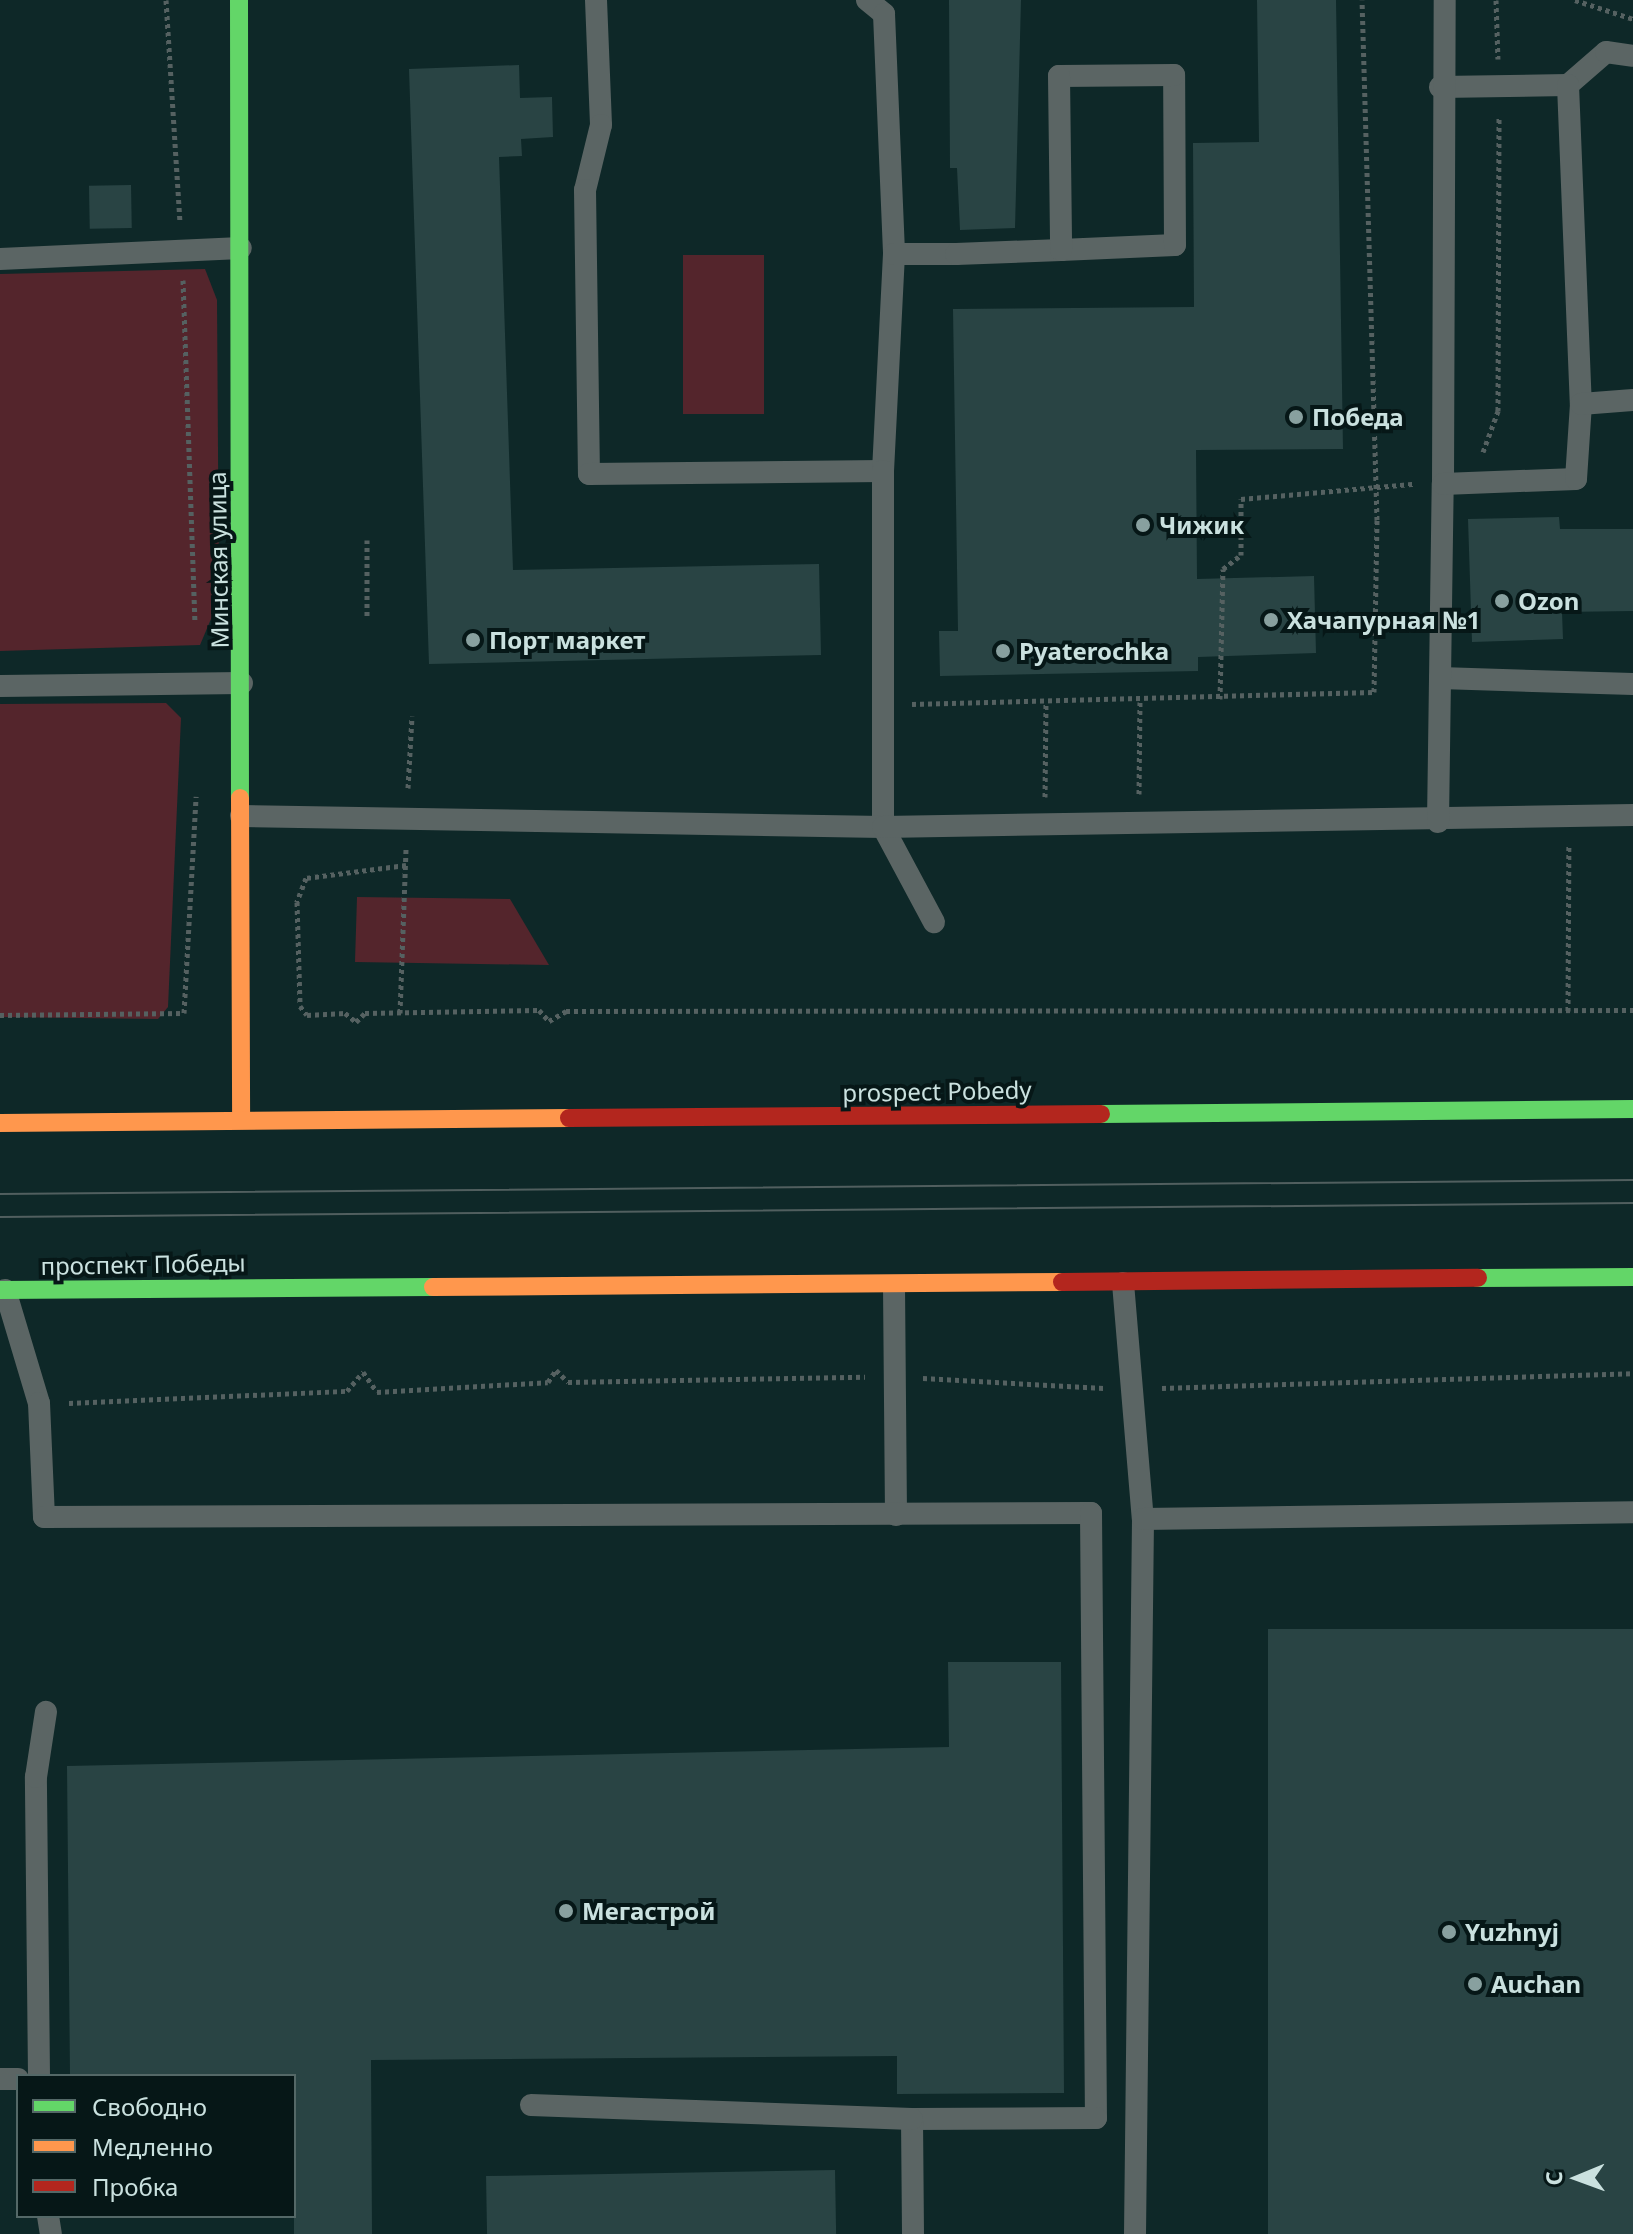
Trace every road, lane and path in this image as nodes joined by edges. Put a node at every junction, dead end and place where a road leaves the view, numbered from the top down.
1 (166, 0) edge
2 (239, 0) edge
3 (596, 0) edge
4 (867, 0) edge
5 (1362, 0) edge
6 (1445, 0) edge
7 (1496, 0) edge
8 (1575, 0) edge
9 (1633, 19) edge
10 (1633, 56) edge
11 (1568, 85) junction
12 (1499, 86) junction
13 (1440, 87) junction
14 (241, 248) junction
15 (1061, 250) junction
16 (181, 251) junction
17 (894, 254) junction
18 (0, 259) edge
19 (1633, 400) edge
20 (1581, 404) junction
21 (883, 471) junction
22 (1374, 483) junction
23 (1472, 483) junction
24 (1443, 484) junction
25 (367, 540) dead end
26 (367, 619) dead end
27 (1440, 678) junction
28 (242, 683) junction
29 (197, 684) junction
30 (1633, 684) edge
31 (0, 686) edge
32 (1220, 699) junction
33 (1046, 702) junction
34 (1140, 702) junction
35 (887, 705) junction
36 (412, 716) dead end
37 (197, 784) dead end
38 (1045, 807) dead end
39 (1139, 808) dead end
40 (406, 815) junction
41 (1633, 815) edge
42 (241, 816) junction
43 (1569, 818) junction
44 (1438, 822) junction
45 (883, 827) junction
46 (406, 865) junction
47 (934, 922) dead end
48 (1633, 1010) edge
49 (1568, 1011) junction
50 (400, 1013) junction
51 (0, 1015) edge
52 (1633, 1109) edge
53 (241, 1119) junction
54 (0, 1123) edge
55 (1633, 1277) edge
56 (1123, 1283) junction
57 (894, 1286) junction
58 (2, 1290) edge
59 (1633, 1373) edge
60 (895, 1376) junction
61 (1128, 1390) junction
62 (58, 1403) dead end
63 (1633, 1512) edge
64 (896, 1515) junction
65 (1143, 1519) junction
66 (46, 1712) dead end
67 (39, 2074) edge
68 (531, 2105) dead end
69 (912, 2119) junction
70 (913, 2234) edge
71 (1135, 2234) edge

1 - 16 path
2 - 14 main road, Минская улица
3 - 21 lane
4 - 17 lane
5 - 22 path
6 - 13 lane
7 - 12 path
8 - 9 path
10 - 11 lane
11 - 12 lane
11 - 20 lane
12 - 13 lane
12 - 23 path
13 - 24 lane
14 - 16 lane
14 - 28 main road, Минская улица
15 - 15 lane
15 - 17 lane
16 - 18 lane
16 - 29 path
17 - 21 lane
19 - 20 lane
20 - 23 lane
21 - 35 lane
22 - 24 path
22 - 32 path
22 - 32 path
23 - 24 lane
24 - 27 lane
25 - 26 path
27 - 30 lane
27 - 44 lane
28 - 29 lane
28 - 42 main road, Минская улица
29 - 31 lane
32 - 34 path
33 - 34 path
33 - 35 path
33 - 38 path
34 - 39 path
35 - 45 lane
36 - 40 path
37 - 51 path
40 - 42 lane
40 - 45 lane
40 - 46 path
41 - 43 lane
42 - 53 main road, Минская улица
43 - 44 lane
43 - 49 path
44 - 45 lane
45 - 47 lane
46 - 50 path
46 - 50 path
48 - 49 path
49 - 50 path
52 - 53 main road, prospect Pobedy
53 - 54 main road
55 - 56 main road
56 - 57 main road
56 - 61 lane
57 - 58 main road, проспект Победы
57 - 60 lane
58 - 64 lane
59 - 61 path
60 - 61 path
60 - 62 path
60 - 64 lane
61 - 65 lane
63 - 65 lane
64 - 69 lane
65 - 71 lane
66 - 67 lane
68 - 69 lane
69 - 70 lane

